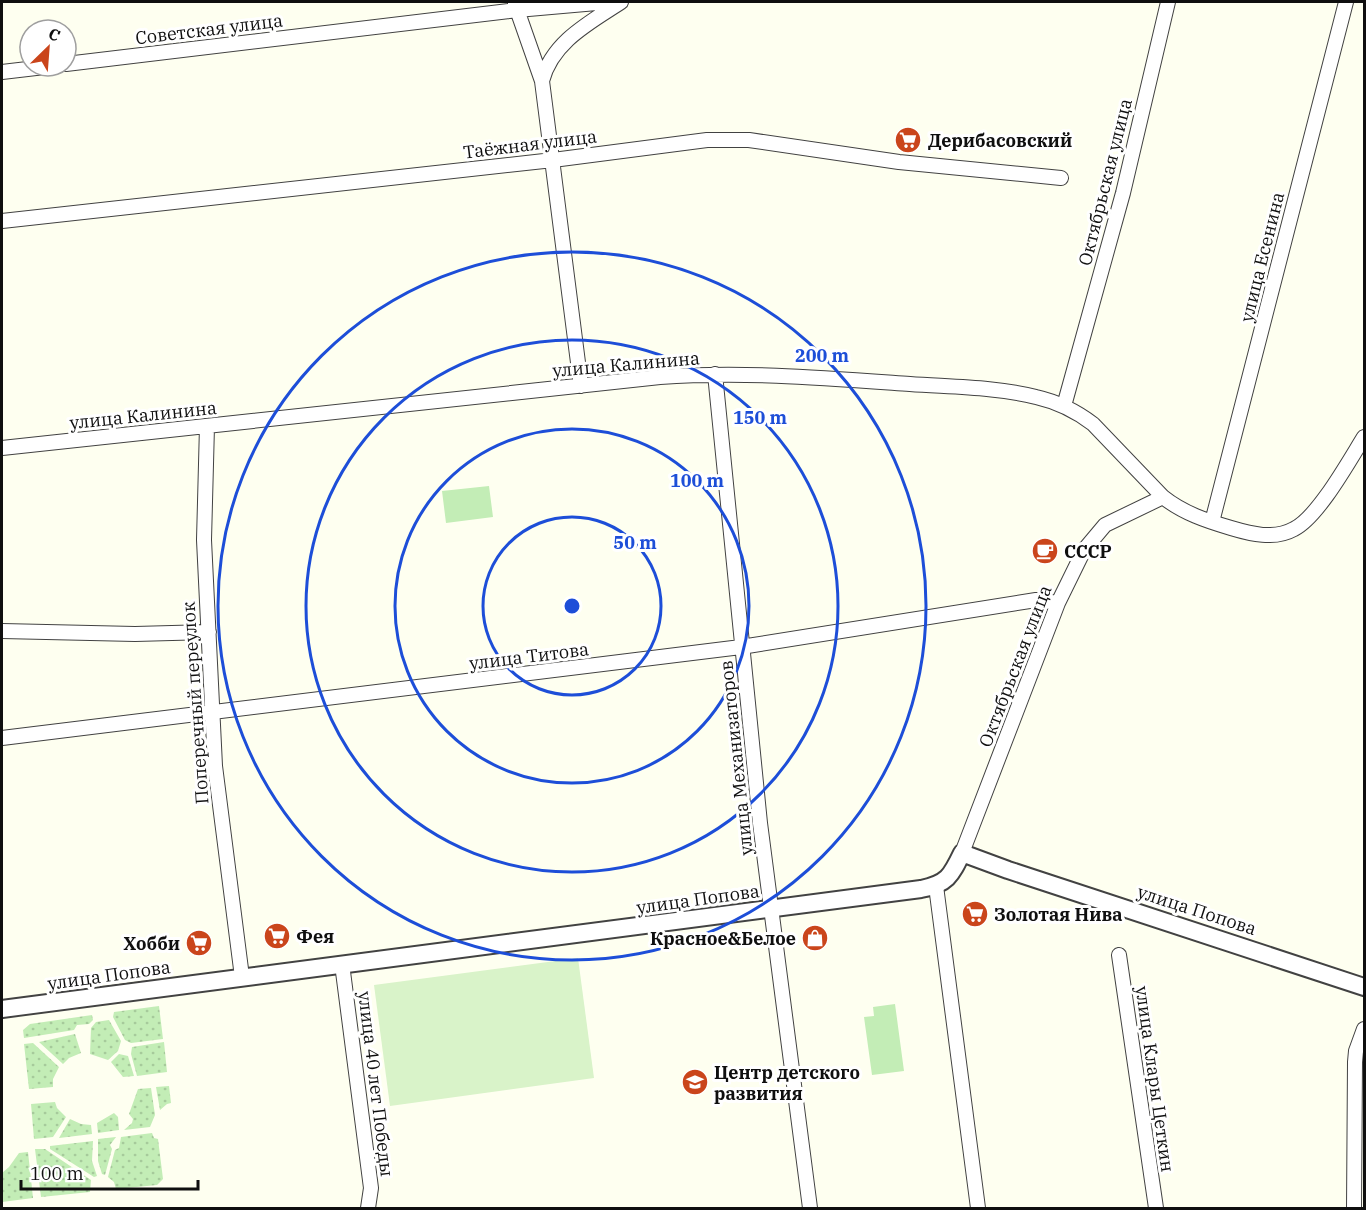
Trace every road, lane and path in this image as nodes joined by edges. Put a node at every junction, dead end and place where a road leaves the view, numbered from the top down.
1 (608, 2) edge
2 (621, 2) edge
3 (1168, 2) edge
4 (1346, 2) edge
5 (516, 6) edge
6 (78, 62) edge
7 (18, 70) edge
8 (2, 72) edge
9 (542, 81) junction
10 (553, 160) junction
11 (1061, 178) dead end
12 (2, 221) edge
13 (715, 374) junction
14 (580, 386) junction
15 (1064, 406) junction
16 (207, 426) junction
17 (1365, 437) edge
18 (2, 448) edge
19 (1163, 497) junction
20 (1212, 522) junction
21 (1058, 603) junction
22 (2, 631) edge
23 (209, 632) junction
24 (741, 647) junction
25 (212, 713) junction
26 (2, 738) edge
27 (962, 853) junction
28 (992, 865) junction
29 (940, 884) junction
30 (772, 909) junction
31 (1119, 955) dead end
32 (342, 964) junction
33 (242, 977) junction
34 (1365, 987) edge
35 (2, 1009) edge
36 (1365, 1029) edge
37 (368, 1209) edge
38 (810, 1209) edge
39 (978, 1209) edge
40 (1156, 1209) edge
41 (1354, 1209) edge

1 - 5 street, Советская улица
2 - 9 street
3 - 15 street, Октябрьская улица
4 - 20 street, улица Есенина
5 - 6 street, Советская улица
5 - 9 street
7 - 8 street
9 - 10 street
10 - 11 street, Таёжная улица
10 - 12 street, Таёжная улица
10 - 14 street
13 - 14 street, улица Калинина
13 - 15 street, улица Калинина
13 - 24 street, улица Механизаторов
14 - 16 street, улица Калинина
15 - 19 street, улица Калинина
16 - 18 street, улица Калинина
16 - 23 street, Поперечный переулок
17 - 20 street, улица Калинина
19 - 20 street, улица Калинина
19 - 21 street, Октябрьская улица
21 - 24 street, улица Титова
21 - 27 street, Октябрьская улица
22 - 23 street
23 - 25 street, Поперечный переулок
24 - 25 street, улица Титова
24 - 30 street, улица Механизаторов
25 - 26 street, улица Титова
25 - 33 street, Поперечный переулок
27 - 28 street, улица Попова
27 - 29 street
28 - 29 street
28 - 34 street, улица Попова
29 - 30 street, улица Попова
29 - 39 street
30 - 32 street, улица Попова
30 - 38 street, улица Механизаторов
31 - 40 street, улица Клары Цеткин
32 - 33 street, улица Попова
32 - 37 street, улица 40 лет Победы
33 - 35 street, улица Попова
36 - 41 street

